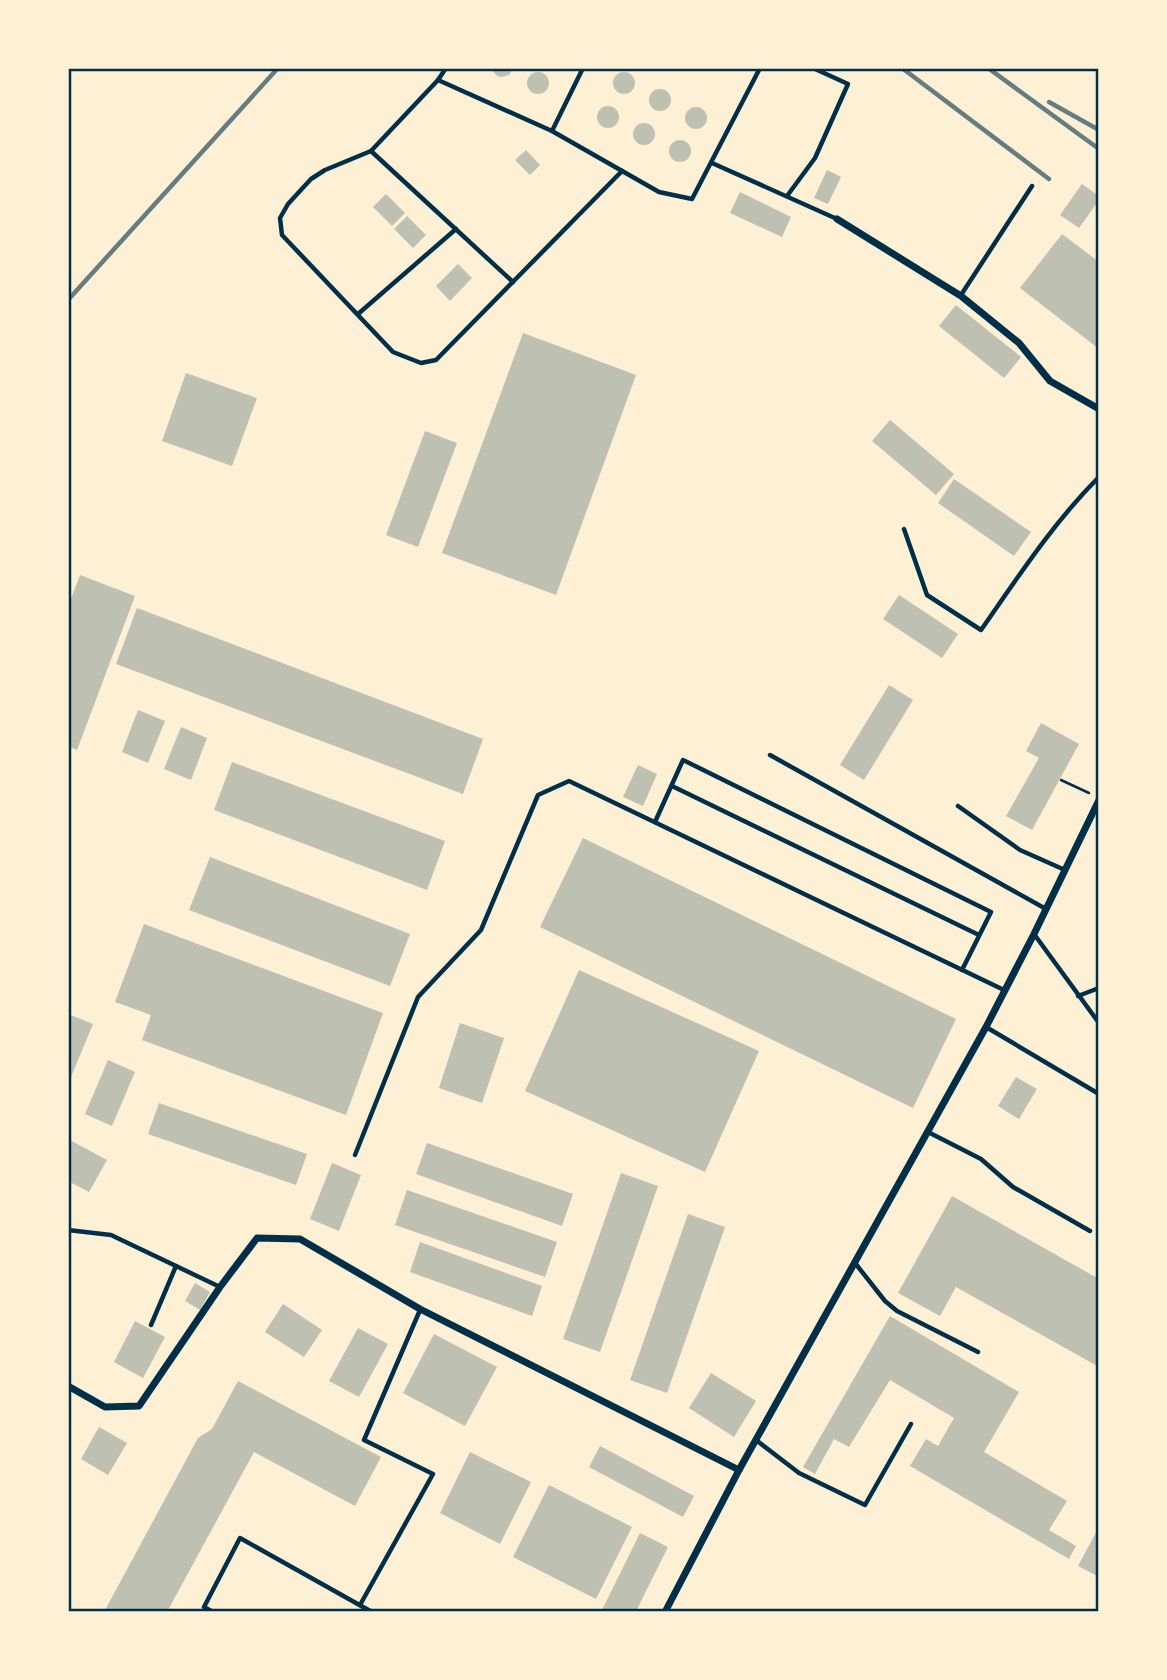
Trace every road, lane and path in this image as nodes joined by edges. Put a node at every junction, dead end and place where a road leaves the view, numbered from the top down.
1 (446, 68) edge
2 (583, 68) edge
3 (760, 68) edge
4 (813, 68) edge
5 (438, 80) junction
6 (552, 131) junction
7 (371, 151) junction
8 (712, 163) junction
9 (622, 171) junction
10 (1032, 186) dead end
11 (787, 197) junction
12 (837, 219) joint
13 (456, 229) junction
14 (513, 282) junction
15 (961, 296) junction
16 (358, 314) junction
17 (1099, 409) edge
18 (1099, 477) edge
19 (904, 529) dead end
20 (770, 755) dead end
21 (1061, 780) dead end
22 (672, 786) junction
23 (1099, 799) edge
24 (958, 806) dead end
25 (655, 822) junction
26 (1065, 870) junction
27 (1046, 908) junction
28 (1034, 934) junction
29 (979, 935) junction
30 (962, 970) junction
31 (1099, 988) edge
32 (1004, 990) junction
33 (1078, 996) junction
34 (1099, 1023) edge
35 (986, 1027) junction
36 (1099, 1094) edge
37 (928, 1132) junction
38 (355, 1156) dead end
39 (68, 1230) edge
40 (1090, 1231) dead end
41 (855, 1263) junction
42 (176, 1266) junction
43 (220, 1287) junction
44 (420, 1309) junction
45 (151, 1325) dead end
46 (978, 1352) dead end
47 (68, 1386) edge
48 (911, 1424) dead end
49 (757, 1440) junction
50 (739, 1470) junction
51 (360, 1605) junction
52 (213, 1612) edge
53 (372, 1612) edge
54 (665, 1612) edge

1 - 5 lane
2 - 6 lane
3 - 8 lane
4 - 11 lane
5 - 6 lane
5 - 7 lane
6 - 9 lane
7 - 13 lane
7 - 16 lane
8 - 9 lane
8 - 11 lane
9 - 14 lane
10 - 15 lane
11 - 12 lane
12 - 15 street
13 - 14 lane
13 - 16 lane
14 - 16 lane
15 - 17 street
18 - 19 lane
20 - 27 lane
21 - 23 path
22 - 25 lane
22 - 29 lane
22 - 29 lane
23 - 26 street
24 - 26 lane
25 - 30 lane
25 - 38 lane
26 - 27 street
27 - 28 street
28 - 32 street
28 - 33 lane
29 - 30 lane
30 - 32 lane
31 - 33 lane
32 - 35 street
33 - 34 lane
35 - 36 lane
35 - 37 street
37 - 40 lane
37 - 41 street
39 - 42 lane
41 - 46 lane
41 - 49 street
42 - 43 lane
42 - 45 lane
43 - 44 street
43 - 47 street
44 - 50 street
44 - 51 lane
48 - 49 lane
49 - 50 street
50 - 54 street
51 - 52 lane
51 - 53 lane

